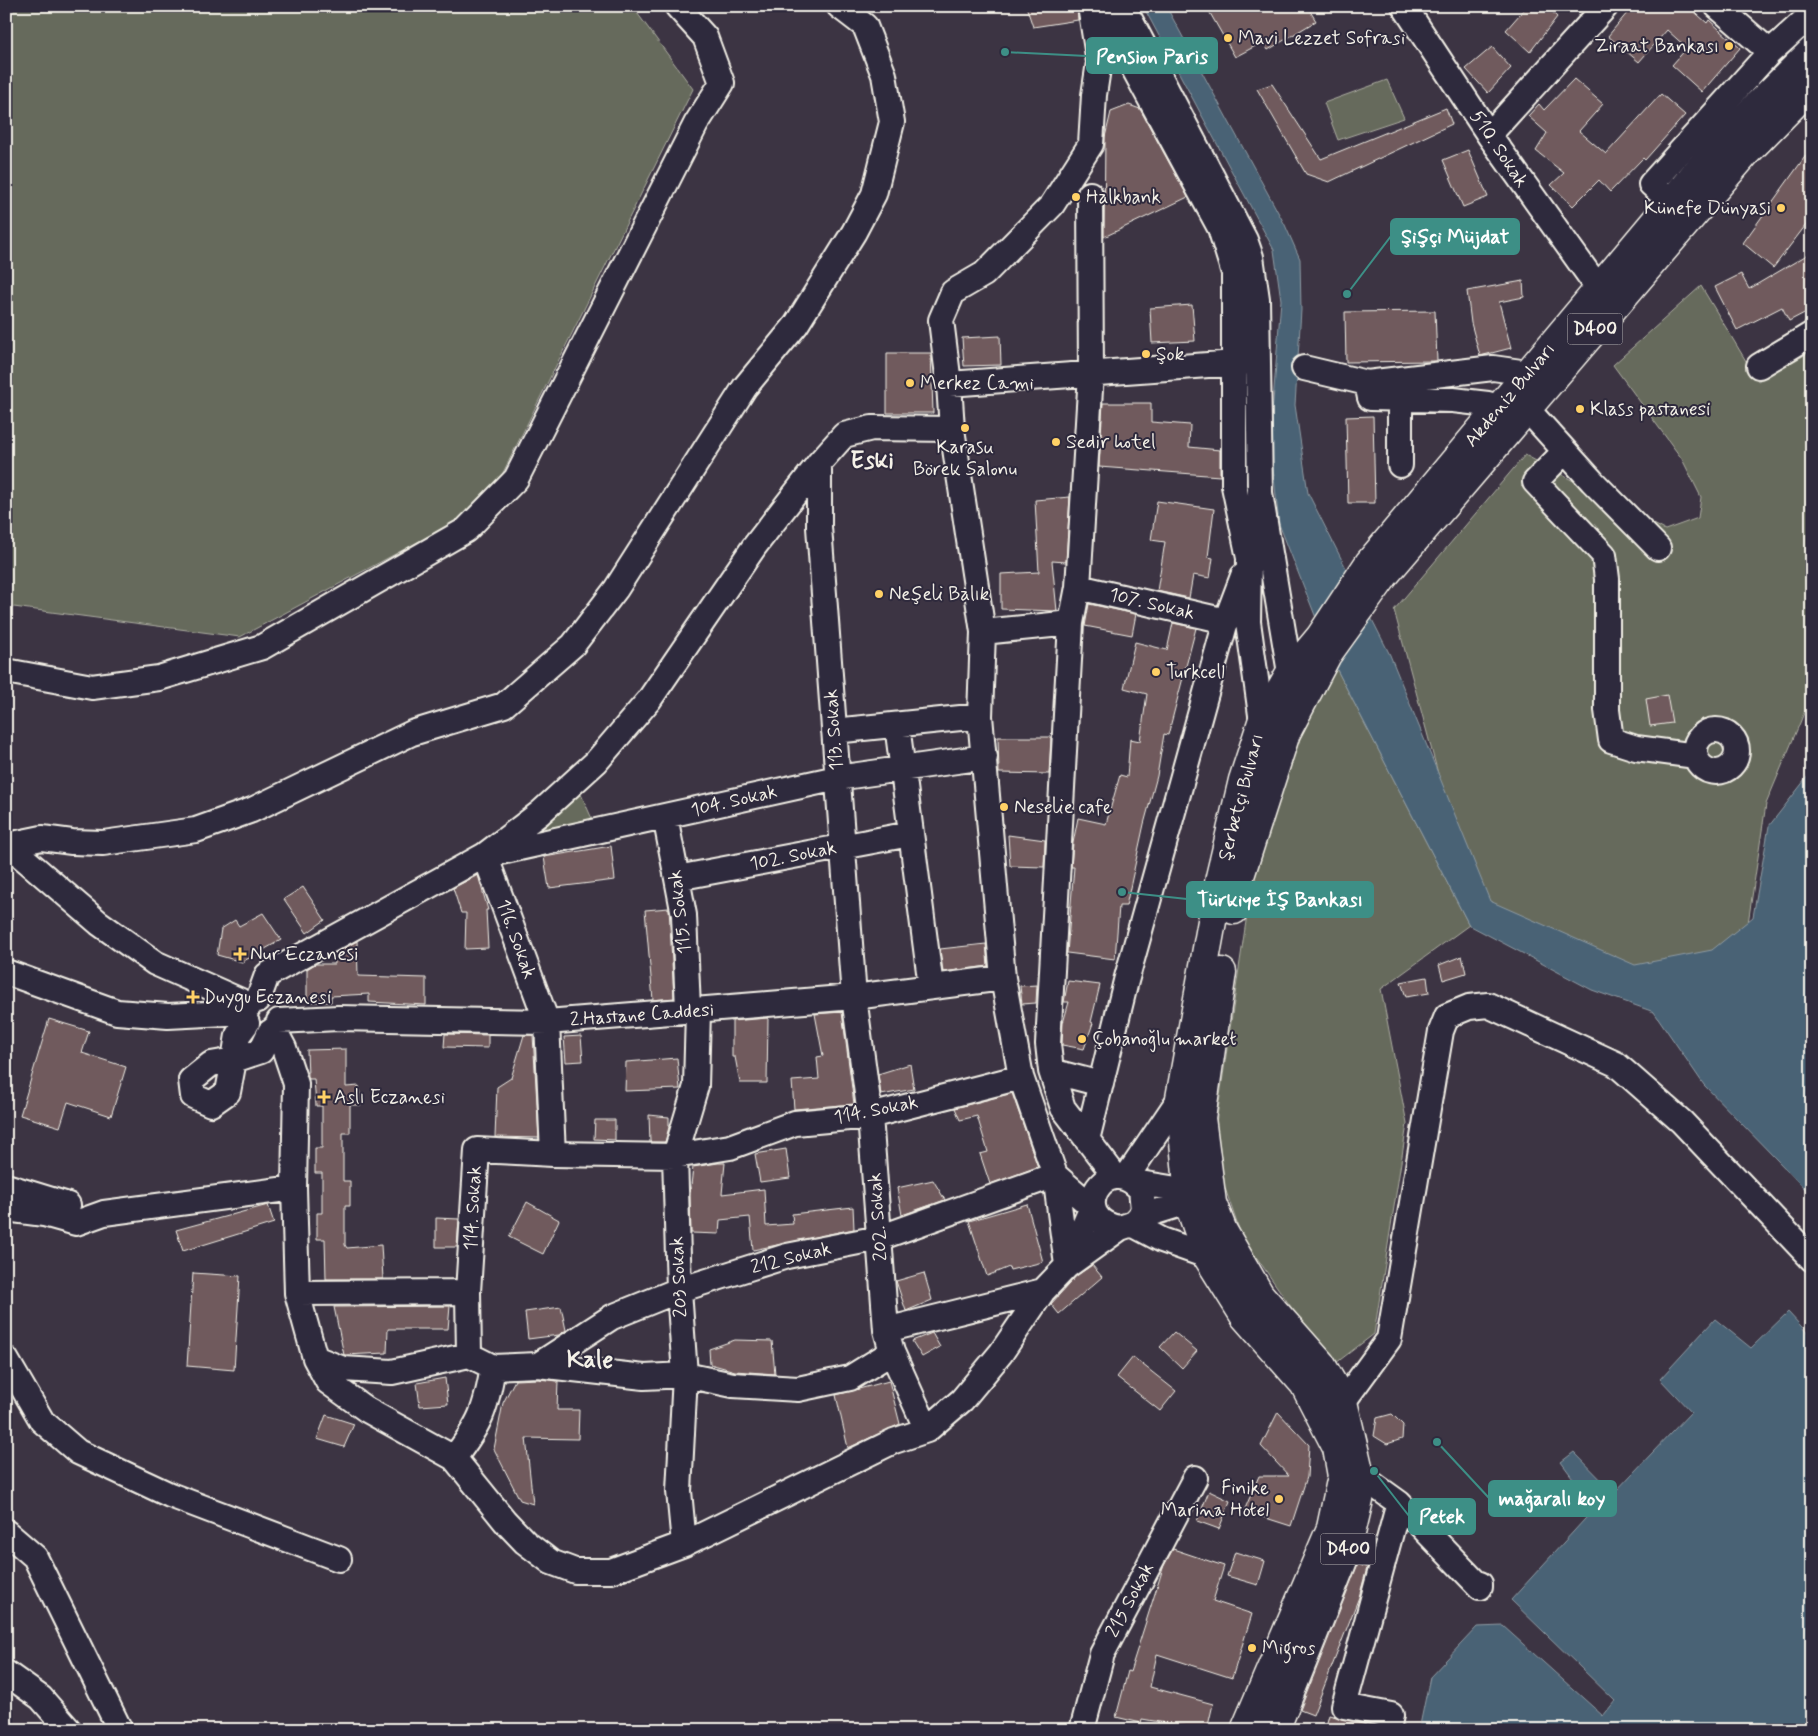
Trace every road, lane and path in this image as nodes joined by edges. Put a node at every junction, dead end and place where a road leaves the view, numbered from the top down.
1 (677, 6) edge
2 (840, 6) edge
3 (1090, 6) edge
4 (1100, 6) edge
5 (1123, 6) edge
6 (1404, 6) edge
7 (1606, 6) edge
8 (1717, 6) edge
9 (1812, 29) edge
10 (1812, 51) edge
11 (1770, 52) junction
12 (1812, 86) edge
13 (1489, 135) junction
14 (1090, 194) dead end
15 (1672, 202) junction
16 (1599, 289) junction
17 (1812, 334) edge
18 (1257, 361) junction
19 (1234, 362) junction
20 (1760, 366) dead end
21 (1304, 368) dead end
22 (1091, 373) junction
23 (1528, 373) junction
24 (949, 384) junction
25 (1400, 389) junction
26 (1527, 409) junction
27 (1497, 411) junction
28 (952, 429) junction
29 (1565, 451) junction
30 (819, 463) junction
31 (1400, 465) dead end
32 (1658, 548) dead end
33 (1249, 558) junction
34 (1377, 570) junction
35 (1078, 586) junction
36 (1226, 621) junction
37 (1071, 623) junction
38 (983, 632) junction
39 (1323, 646) junction
40 (6, 671) edge
41 (1290, 674) junction
42 (980, 716) junction
43 (897, 725) junction
44 (1274, 727) junction
45 (834, 731) junction
46 (1696, 756) dead end
47 (985, 757) junction
48 (901, 769) junction
49 (837, 778) junction
50 (664, 816) junction
51 (910, 834) junction
52 (7, 844) edge
53 (842, 847) junction
54 (485, 855) junction
55 (677, 878) junction
56 (6, 972) edge
57 (1003, 978) junction
58 (931, 987) junction
59 (854, 997) junction
60 (250, 1010) junction
61 (693, 1010) junction
62 (547, 1022) junction
63 (274, 1027) junction
64 (1051, 1071) junction
65 (1021, 1076) junction
66 (1101, 1084) junction
67 (1180, 1098) junction
68 (870, 1116) junction
69 (1087, 1140) junction
70 (553, 1154) junction
71 (675, 1156) junction
72 (1055, 1175) junction
73 (1125, 1179) junction
74 (6, 1186) edge
75 (294, 1188) junction
76 (1196, 1196) junction
77 (1092, 1207) junction
78 (6, 1209) edge
79 (104, 1212) junction
80 (1130, 1223) junction
81 (880, 1238) junction
82 (1207, 1256) junction
83 (1812, 1260) edge
84 (1067, 1266) junction
85 (679, 1290) junction
86 (1043, 1291) junction
87 (468, 1292) junction
88 (297, 1293) junction
89 (889, 1341) junction
90 (469, 1355) junction
91 (315, 1358) junction
92 (6, 1359) edge
93 (538, 1365) junction
94 (492, 1368) junction
95 (685, 1375) junction
96 (1333, 1411) junction
97 (927, 1430) junction
98 (454, 1458) junction
99 (1360, 1475) junction
100 (1195, 1478) dead end
101 (1399, 1503) junction
102 (6, 1532) edge
103 (684, 1544) junction
104 (339, 1560) dead end
105 (1480, 1584) dead end
106 (6, 1673) edge
107 (69, 1730) edge
108 (120, 1730) edge
109 (1082, 1730) edge
110 (1245, 1730) edge
111 (1275, 1730) edge
112 (1388, 1730) edge

1 - 40 street
2 - 52 street
3 - 24 street
4 - 19 street
5 - 18 street
6 - 13 street, 510. Sokak
7 - 13 street
8 - 11 street
9 - 11 street
10 - 15 highway, Akdeniz Bulvarı / D400
11 - 15 street
12 - 26 highway, Akdeniz Bulvarı / D400
13 - 16 street, 510. Sokak
14 - 22 street
15 - 16 highway, Akdeniz Bulvarı / D400
16 - 23 highway, Akdeniz Bulvarı / D400
17 - 20 street
18 - 19 street
18 - 41 street
19 - 22 street
19 - 33 street
21 - 25 street
22 - 24 street
22 - 35 street
23 - 25 street
23 - 27 highway, Akdeniz Bulvarı / D400
24 - 28 street
25 - 27 street
25 - 31 street
26 - 29 street
26 - 34 highway, Akdeniz Bulvarı / D400
27 - 34 highway, Akdeniz Bulvarı / D400
28 - 30 street
28 - 38 street
29 - 32 street
29 - 46 street
30 - 45 street, 113. Sokak
30 - 54 street
33 - 36 street
33 - 44 street
34 - 39 highway, Akdeniz Bulvarı / D400
35 - 36 street, 107. Sokak
35 - 37 street
36 - 66 street
37 - 38 street
37 - 64 street
38 - 42 street
39 - 41 highway, Şerbetçi Bulvarı / D400
39 - 44 highway, Şerbetçi Bulvarı / D400
41 - 44 highway, Şerbetçi Bulvarı / D400
42 - 43 street
42 - 47 street
43 - 45 street
43 - 48 street
44 - 67 highway, Şerbetçi Bulvarı / D400
44 - 76 highway, Şerbetçi Bulvarı / D400
45 - 49 street, 113. Sokak
47 - 48 street, 104. Sokak
47 - 57 street
48 - 49 street, 104. Sokak
48 - 51 street
49 - 50 street, 104. Sokak
49 - 53 street, 113. Sokak
50 - 54 street, 104. Sokak
50 - 55 street, 115. Sokak
51 - 53 street, 102. Sokak
51 - 58 street
52 - 60 street
53 - 55 street, 102. Sokak
53 - 59 street, 113. Sokak
54 - 60 street
54 - 62 street, 116. Sokak
55 - 61 street, 115. Sokak
56 - 60 street
57 - 58 street, 2.Hastane Caddesi
57 - 65 street
58 - 59 street, 2.Hastane Caddesi
59 - 61 street, 2.Hastane Caddesi
59 - 68 street, 202. Sokak
60 - 63 street
60 - 63 street
61 - 62 street, 2.Hastane Caddesi
61 - 71 street, 203 Sokak
62 - 63 street, 2.Hastane Caddesi
62 - 70 street, 116. Sokak
63 - 75 street
64 - 66 street
64 - 69 street
65 - 68 street, 114. Sokak
65 - 72 street
66 - 69 street
67 - 73 street
67 - 76 highway, Şerbetçi Bulvarı / D400
68 - 71 street, 114. Sokak
68 - 81 street, 202. Sokak
69 - 73 street
70 - 71 street, 114. Sokak
70 - 87 street, 114. Sokak
71 - 85 street, 203 Sokak
72 - 77 street
72 - 81 street, 212 Sokak
72 - 84 street
73 - 76 street
73 - 77 street
73 - 80 street
74 - 79 street
75 - 79 street
75 - 88 street
76 - 80 street
76 - 82 highway, Şerbetçi Bulvarı / D400
76 - 96 highway, Şerbetçi Bulvarı / D400
77 - 80 street
77 - 84 street
78 - 79 street
80 - 82 street
80 - 84 street
81 - 85 street, 212 Sokak
81 - 89 street, 202. Sokak
82 - 96 highway, Şerbetçi Bulvarı / D400
83 - 96 street
84 - 86 street
85 - 93 street, 212 Sokak
85 - 95 street, 203 Sokak
86 - 89 street
86 - 97 street
87 - 88 street
87 - 90 street, 114. Sokak
88 - 91 street
89 - 95 street
89 - 97 street, 202. Sokak
90 - 91 street
90 - 94 street
91 - 98 street
92 - 104 street
93 - 94 street
93 - 95 street
94 - 98 street
95 - 103 street, 203 Sokak
96 - 99 highway, D400
96 - 110 highway, D400
97 - 103 street
98 - 103 street
99 - 101 street
99 - 111 highway, D400
100 - 109 street, 215 Sokak
101 - 105 street
101 - 112 street
102 - 108 street
106 - 107 street

